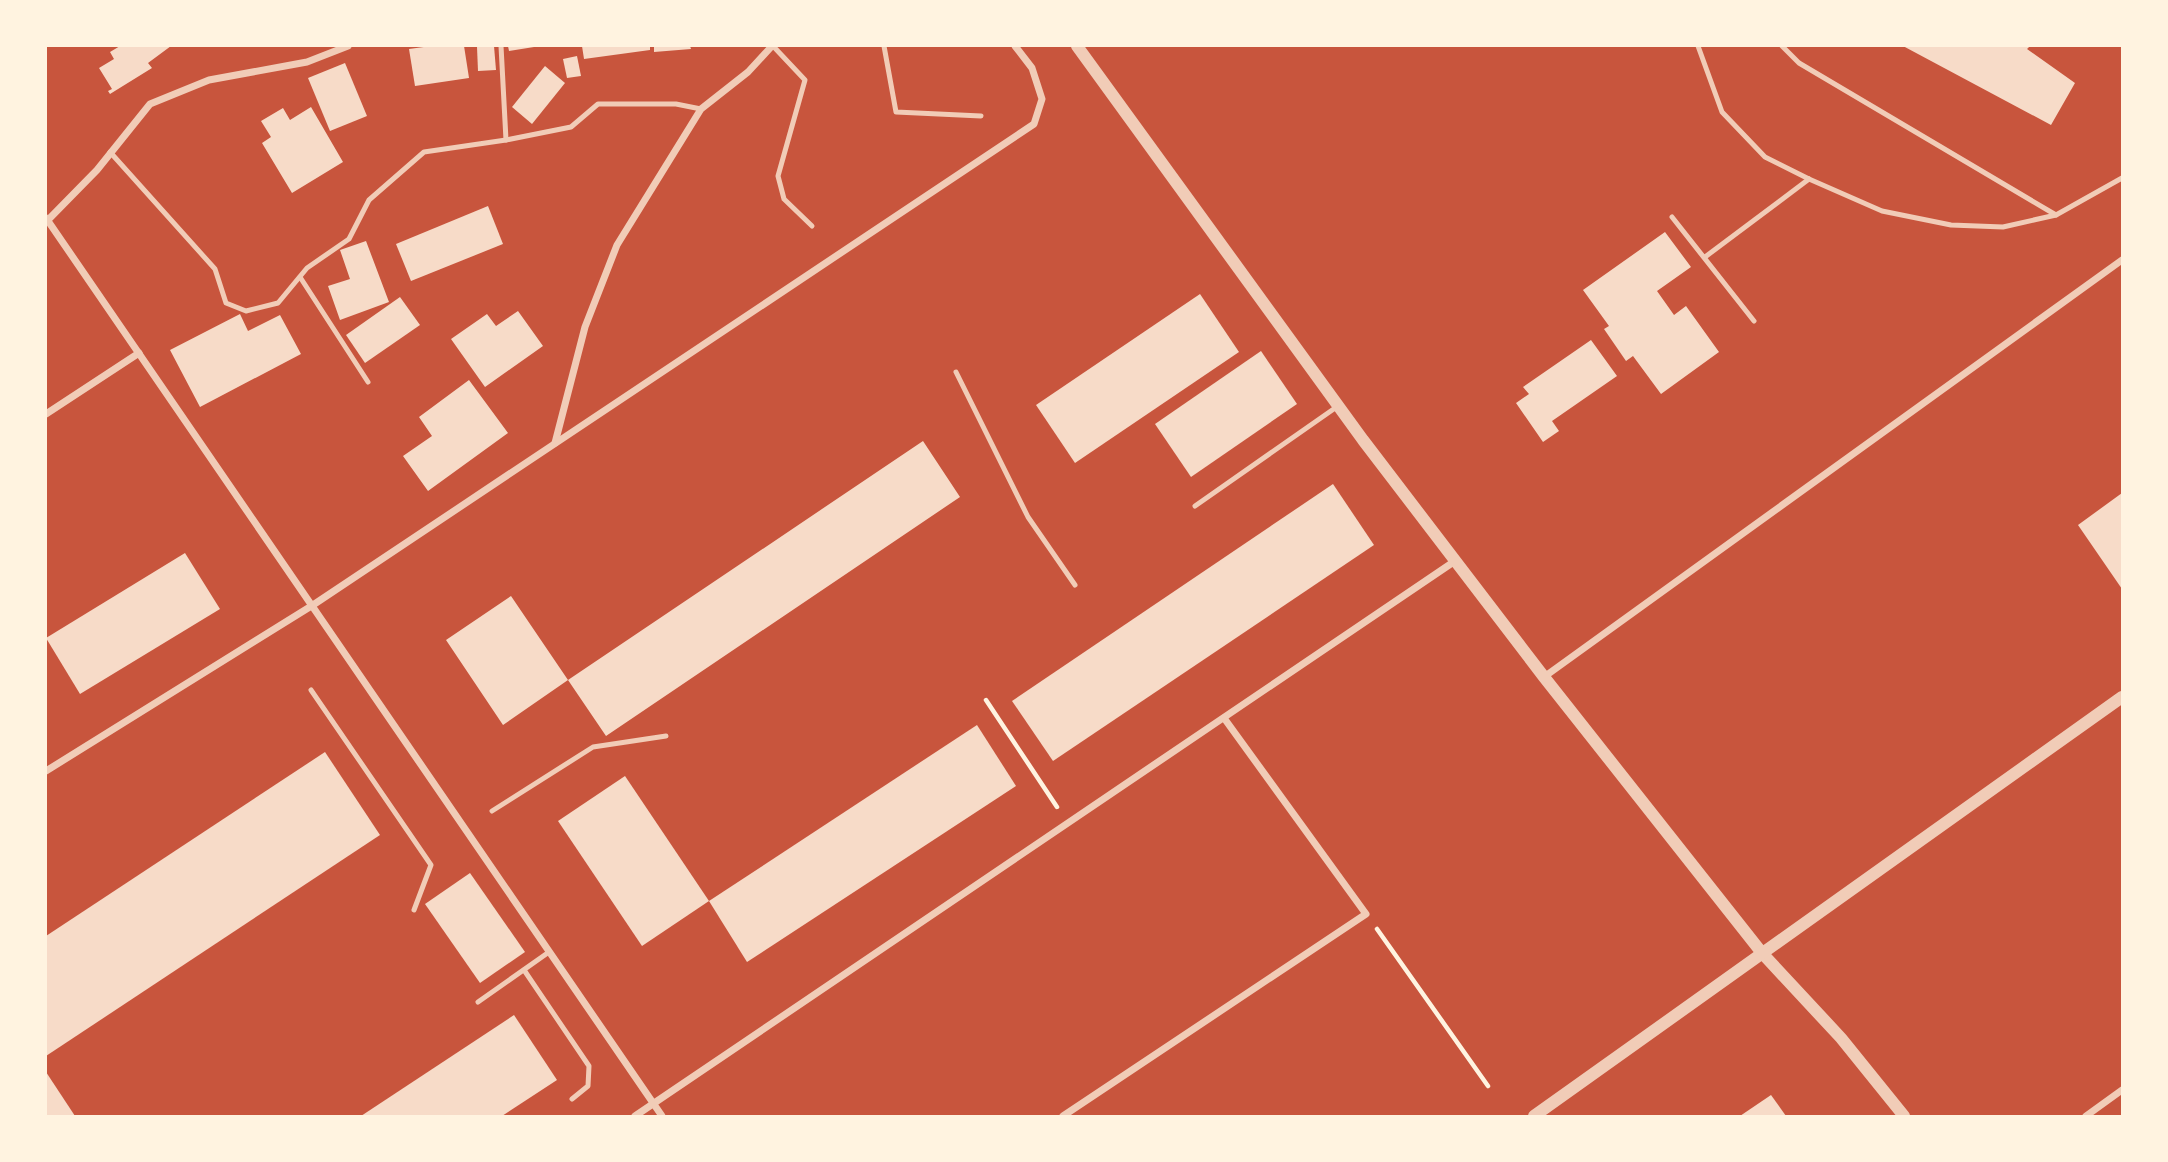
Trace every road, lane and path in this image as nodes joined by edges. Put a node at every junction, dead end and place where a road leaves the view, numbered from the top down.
1 (348, 46) edge
2 (501, 46) edge
3 (772, 46) edge
4 (884, 46) edge
5 (1015, 46) edge
6 (1077, 46) edge
7 (1698, 46) edge
8 (1782, 46) edge
9 (701, 109) junction
10 (981, 116) dead end
11 (506, 140) junction
12 (110, 152) junction
13 (2123, 178) edge
14 (1809, 179) junction
15 (2056, 215) junction
16 (1672, 217) dead end
17 (46, 220) edge
18 (812, 226) dead end
19 (1705, 257) junction
20 (2123, 260) edge
21 (300, 277) junction
22 (1754, 321) dead end
23 (139, 353) junction
24 (956, 372) dead end
25 (368, 382) dead end
26 (1338, 406) junction
27 (46, 414) edge
28 (555, 443) junction
29 (1195, 506) dead end
30 (1455, 561) junction
31 (1075, 585) dead end
32 (313, 605) junction
33 (1544, 677) junction
34 (311, 690) dead end
35 (2123, 696) edge
36 (986, 700) dead end
37 (1224, 718) junction
38 (666, 736) dead end
39 (46, 771) edge
40 (1058, 809) dead end
41 (492, 811) dead end
42 (414, 910) dead end
43 (1366, 914) junction
44 (549, 953) junction
45 (1762, 953) junction
46 (524, 970) junction
47 (478, 1002) dead end
48 (1488, 1086) dead end
49 (2123, 1090) edge
50 (572, 1099) dead end
51 (654, 1104) junction
52 (635, 1116) edge
53 (662, 1116) edge
54 (1063, 1116) edge
55 (1534, 1116) edge
56 (1904, 1116) edge
57 (2086, 1116) edge

1 - 12 street
2 - 11 lane
3 - 9 street
3 - 18 lane
4 - 10 lane
5 - 28 street
6 - 26 street
7 - 14 lane
8 - 15 lane
9 - 11 lane
9 - 28 street
11 - 21 lane
12 - 17 street
12 - 21 lane
13 - 15 lane
14 - 15 lane
14 - 19 lane
16 - 19 lane
17 - 23 street
19 - 22 lane
20 - 33 street
21 - 25 lane
23 - 27 street
23 - 32 street
24 - 31 lane
26 - 29 lane
26 - 30 street
28 - 32 street
30 - 33 street
30 - 37 street
32 - 39 street
32 - 44 street
33 - 45 street
34 - 42 lane
35 - 45 street
36 - 40 path
37 - 43 street
37 - 51 street
38 - 41 lane
43 - 48 path
43 - 54 street
44 - 46 lane
44 - 51 street
45 - 55 street
45 - 56 street
46 - 47 lane
46 - 50 lane
49 - 57 street
51 - 52 street
51 - 53 street

